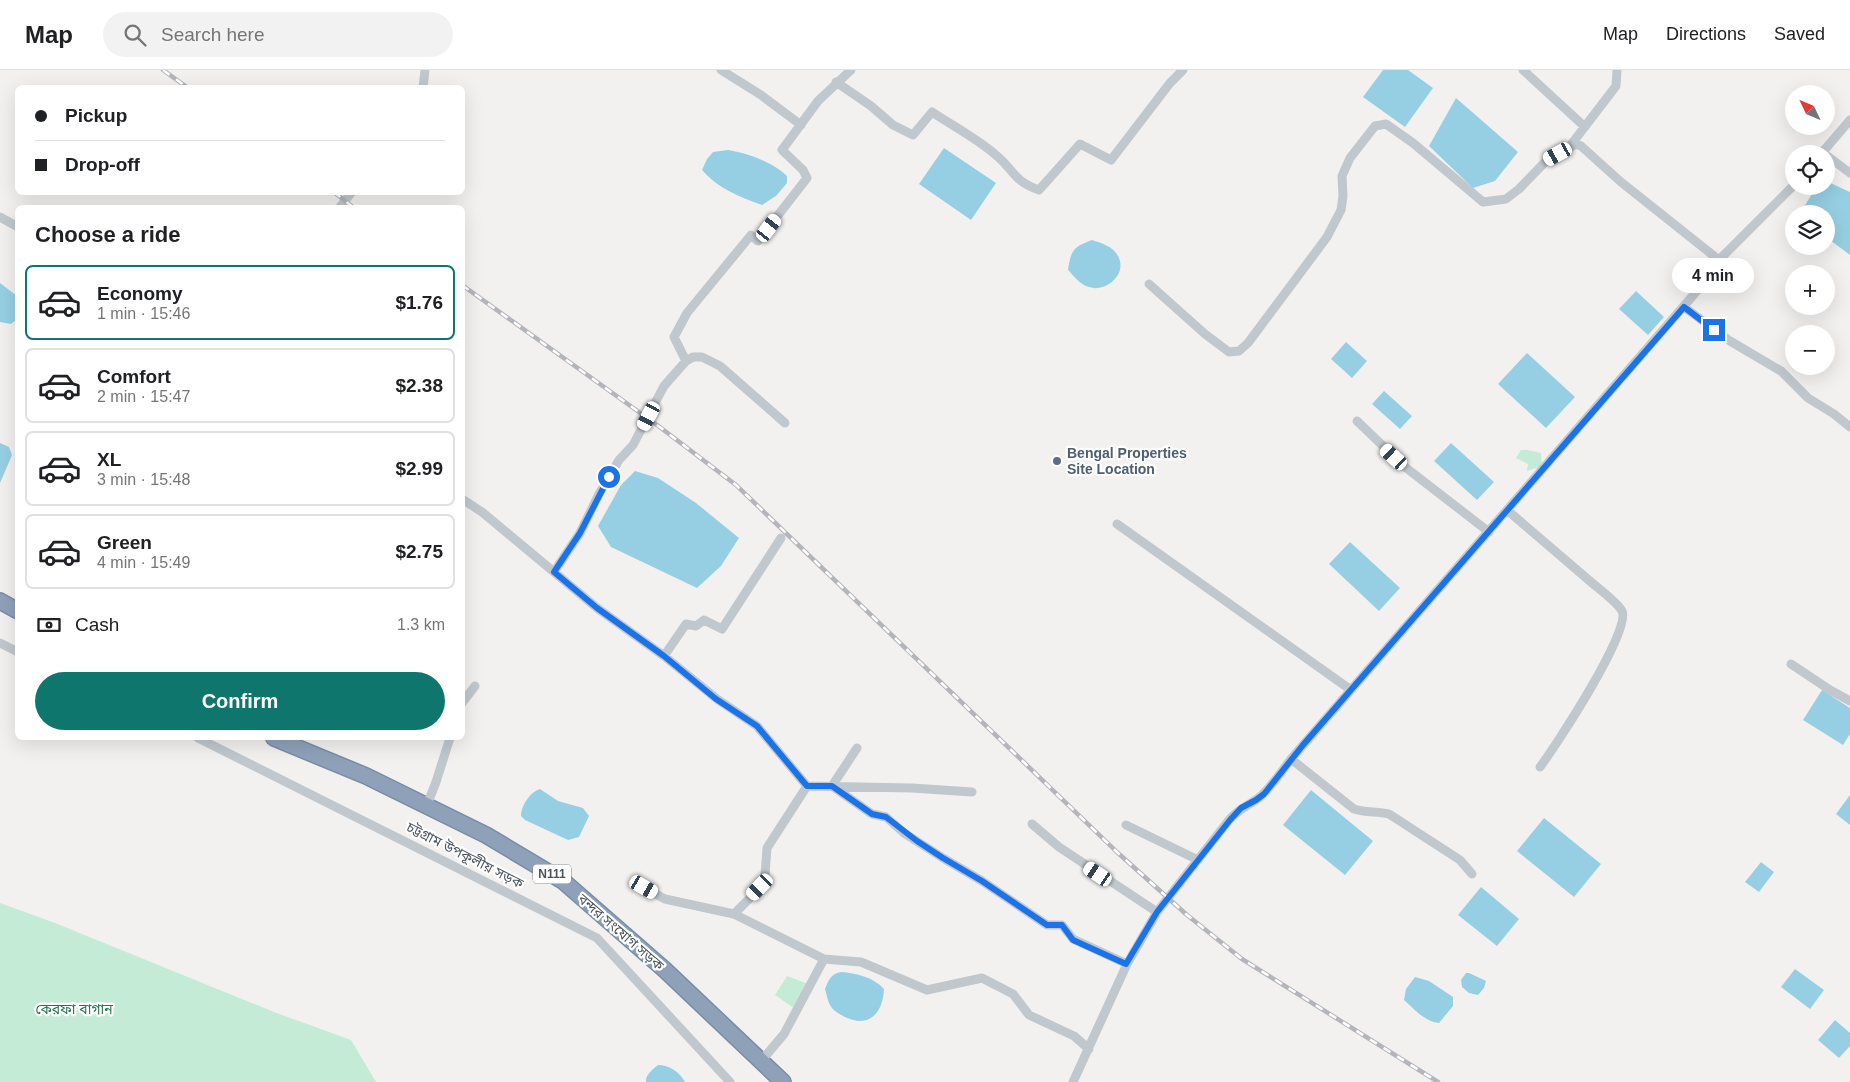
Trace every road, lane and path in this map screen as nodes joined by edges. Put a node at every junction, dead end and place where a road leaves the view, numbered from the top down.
1 (425, 70) edge
2 (722, 70) edge
3 (851, 70) edge
4 (1183, 70) edge
5 (1523, 70) edge
6 (1617, 70) edge
7 (836, 82) junction
8 (423, 85) edge
9 (1850, 120) edge
10 (801, 125) junction
11 (1585, 127) junction
12 (1830, 145) edge
13 (1568, 148) junction
14 (1835, 161) edge
15 (1850, 173) edge
16 (1785, 194) edge
17 (350, 195) edge
18 (341, 205) edge
19 (0, 217) edge
20 (15, 225) edge
21 (1719, 260) junction
22 (1149, 284) dead end
23 (1684, 307) junction
24 (686, 361) junction
25 (1357, 421) dead end
26 (786, 423) dead end
27 (1850, 427) edge
28 (465, 502) edge
29 (1507, 510) junction
30 (1117, 524) dead end
31 (1489, 532) junction
32 (781, 538) dead end
33 (554, 572) junction
34 (0, 601) edge
35 (15, 609) edge
36 (0, 643) edge
37 (15, 650) edge
38 (664, 656) junction
39 (1791, 664) dead end
40 (475, 686) dead end
41 (1351, 690) junction
42 (465, 699) edge
43 (1850, 701) edge
44 (202, 740) edge
45 (279, 740) edge
46 (449, 740) edge
47 (858, 748) dead end
48 (1292, 759) junction
49 (1540, 767) dead end
50 (807, 786) junction
51 (832, 786) junction
52 (972, 792) dead end
53 (426, 805) junction
54 (1032, 824) dead end
55 (1126, 825) dead end
56 (1198, 860) junction
57 (1472, 874) dead end
58 (636, 884) dead end
59 (1157, 912) junction
60 (734, 914) junction
61 (824, 959) junction
62 (1126, 964) junction
63 (1090, 1049) junction
64 (762, 1060) junction
65 (730, 1082) edge
66 (783, 1082) edge
67 (1073, 1082) edge

1 - 8 street
2 - 10 street
3 - 7 street
4 - 7 street
5 - 11 street
6 - 11 street
7 - 10 street
9 - 12 street
10 - 24 street
11 - 13 street
13 - 21 street
13 - 22 street
14 - 15 street
16 - 21 street
17 - 18 street
19 - 20 street
21 - 23 street
23 - 27 street
23 - 29 street
24 - 26 street
24 - 33 street
25 - 31 street
28 - 33 street
29 - 31 street
29 - 49 street
30 - 41 street
31 - 41 street
32 - 38 street
33 - 38 street
34 - 35 highway
36 - 37 street
38 - 50 street
39 - 43 street
40 - 42 street
41 - 48 street
44 - 65 street, চট্টগ্রাম উপকূলীয় সড়ক
45 - 53 highway, বন্দর সংযোগ সড়ক / N111
46 - 53 street
47 - 51 street
48 - 56 street
48 - 57 street
50 - 51 street
50 - 60 street
51 - 52 street
51 - 62 street
53 - 64 highway, বন্দর সংযোগ সড়ক / N111
54 - 59 street
55 - 56 street
56 - 59 street
58 - 60 street
59 - 62 street
60 - 61 street
61 - 63 street
61 - 64 street
62 - 63 street
63 - 67 street
64 - 66 highway, বন্দর সংযোগ সড়ক / N111

